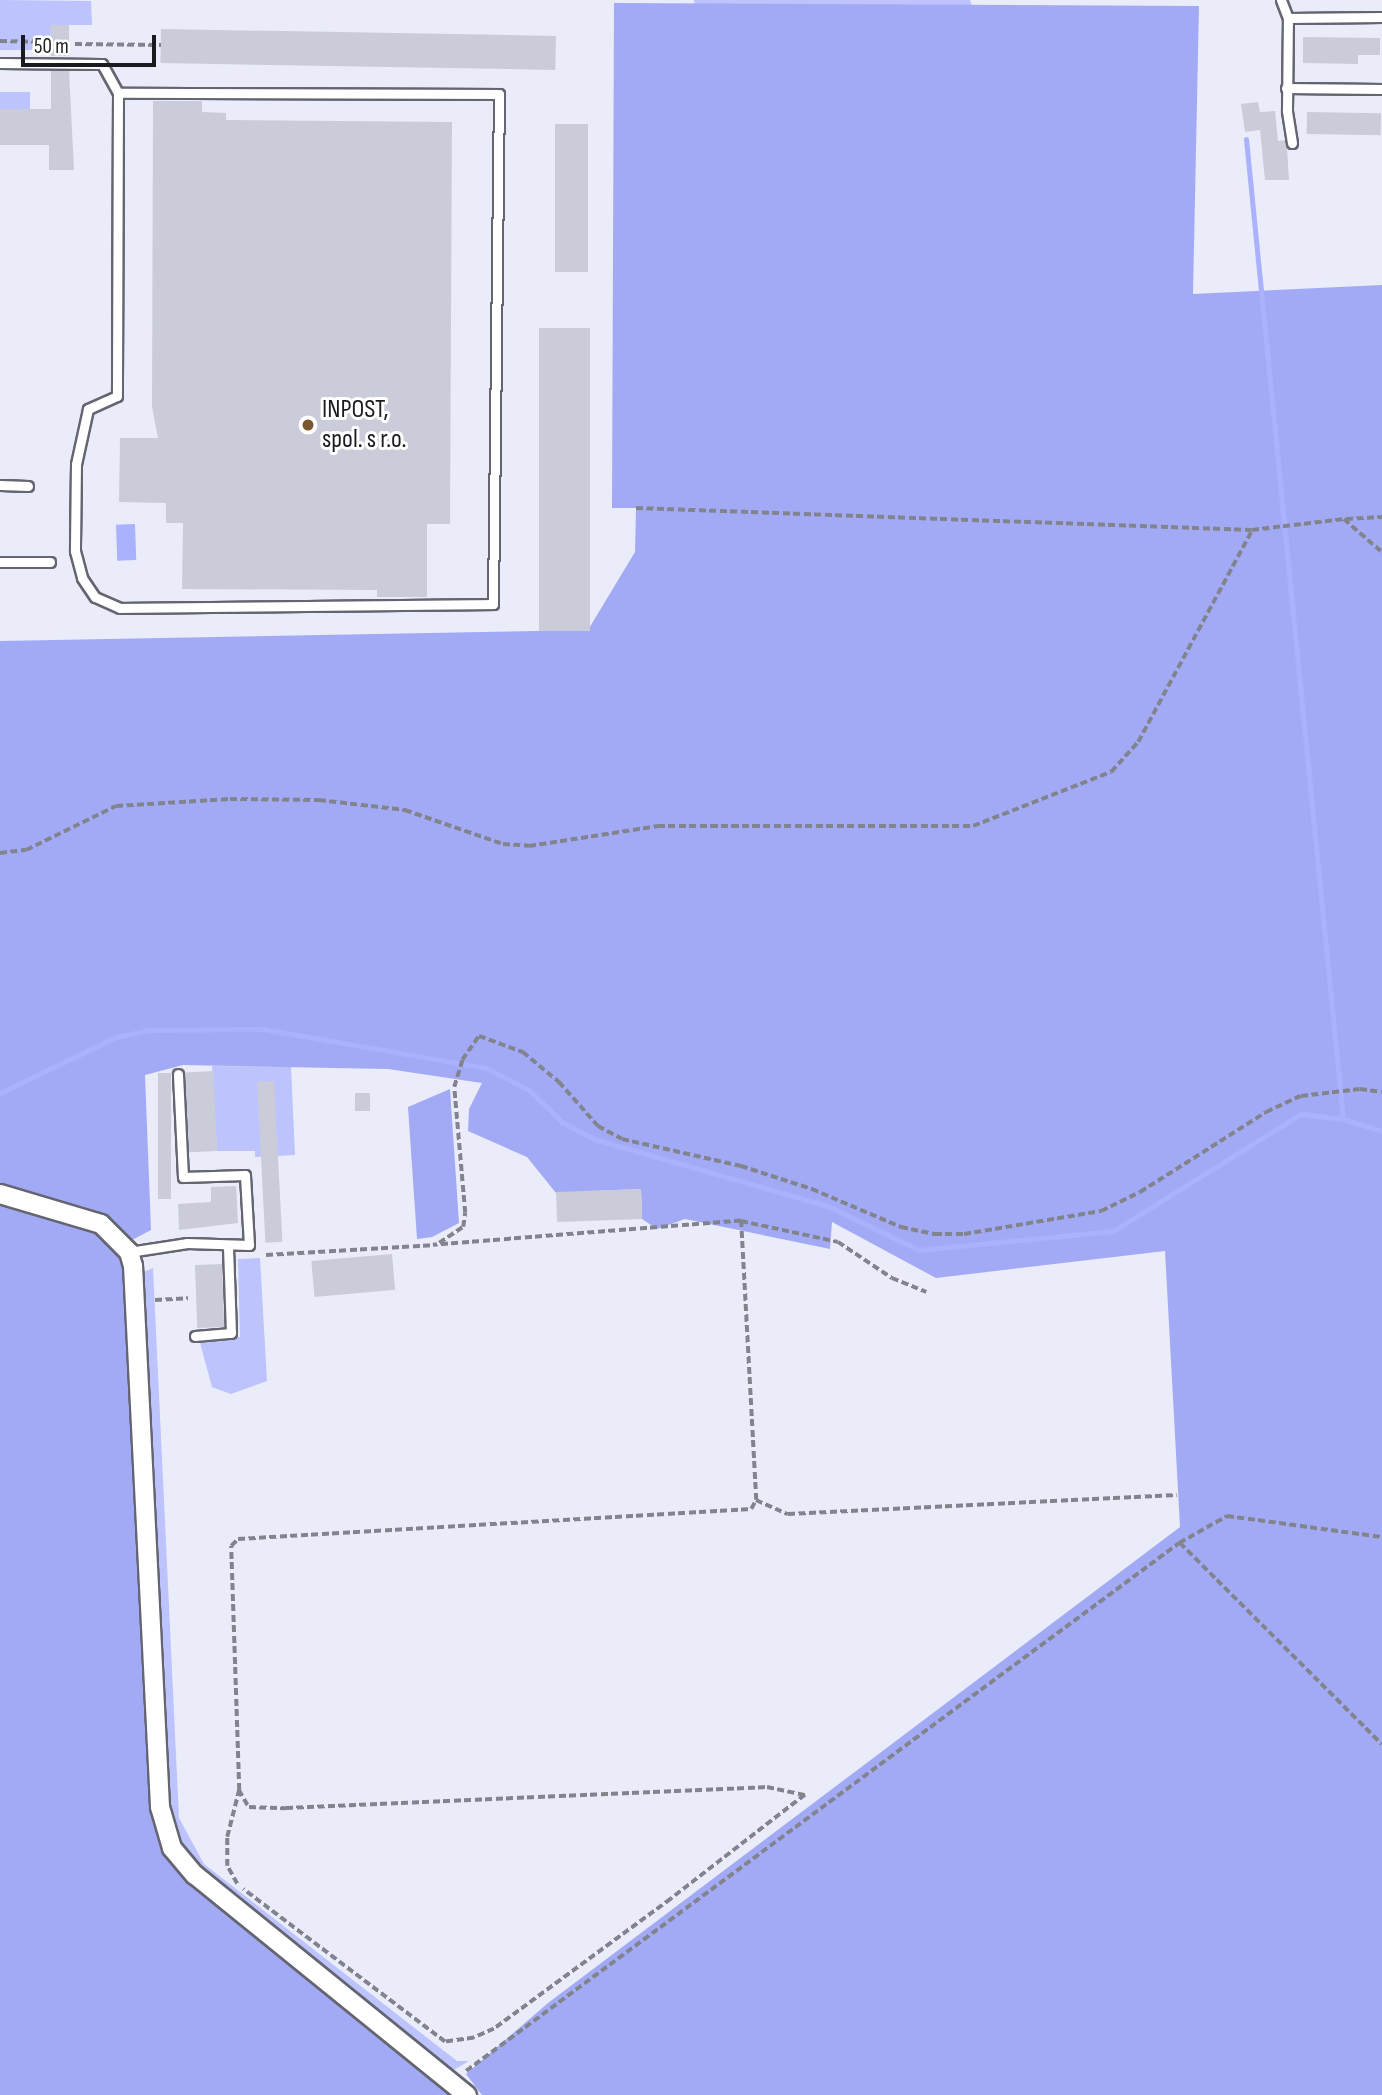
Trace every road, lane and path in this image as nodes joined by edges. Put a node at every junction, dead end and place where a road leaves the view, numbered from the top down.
1 (1281, 0) edge
2 (1288, 18) junction
3 (1382, 18) edge
4 (0, 41) edge
5 (44, 42) dead end
6 (75, 44) dead end
7 (161, 45) dead end
8 (0, 63) edge
9 (1286, 88) junction
10 (1382, 89) edge
11 (118, 93) junction
12 (1292, 143) dead end
13 (0, 485) edge
14 (28, 486) dead end
15 (636, 508) dead end
16 (1382, 517) edge
17 (1344, 519) junction
18 (1252, 530) junction
19 (1382, 552) edge
20 (0, 562) edge
21 (50, 562) dead end
22 (0, 853) edge
23 (178, 1074) dead end
24 (1382, 1093) edge
25 (0, 1194) edge
26 (741, 1222) junction
27 (433, 1245) junction
28 (228, 1247) junction
29 (128, 1252) junction
30 (266, 1255) dead end
31 (926, 1292) dead end
32 (188, 1298) dead end
33 (155, 1300) dead end
34 (195, 1336) dead end
35 (1177, 1494) dead end
36 (756, 1500) junction
37 (1382, 1537) edge
38 (1179, 1543) junction
39 (1382, 1744) edge
40 (239, 1790) junction
41 (453, 2081) junction
42 (467, 2095) edge

1 - 2 lane
2 - 3 lane
2 - 9 lane
4 - 5 path
6 - 7 path
8 - 11 lane
9 - 10 lane
9 - 12 lane
11 - 11 lane
13 - 14 lane
15 - 18 path
16 - 17 path
17 - 18 path
17 - 19 path
18 - 22 path
20 - 21 lane
23 - 28 lane
24 - 27 path
25 - 29 street
26 - 27 path
26 - 31 path
26 - 36 path
27 - 30 path
28 - 29 lane
28 - 34 lane
29 - 41 street
32 - 33 path
35 - 36 path
36 - 40 path
37 - 38 path
38 - 39 path
38 - 41 path
40 - 40 path
41 - 42 street

